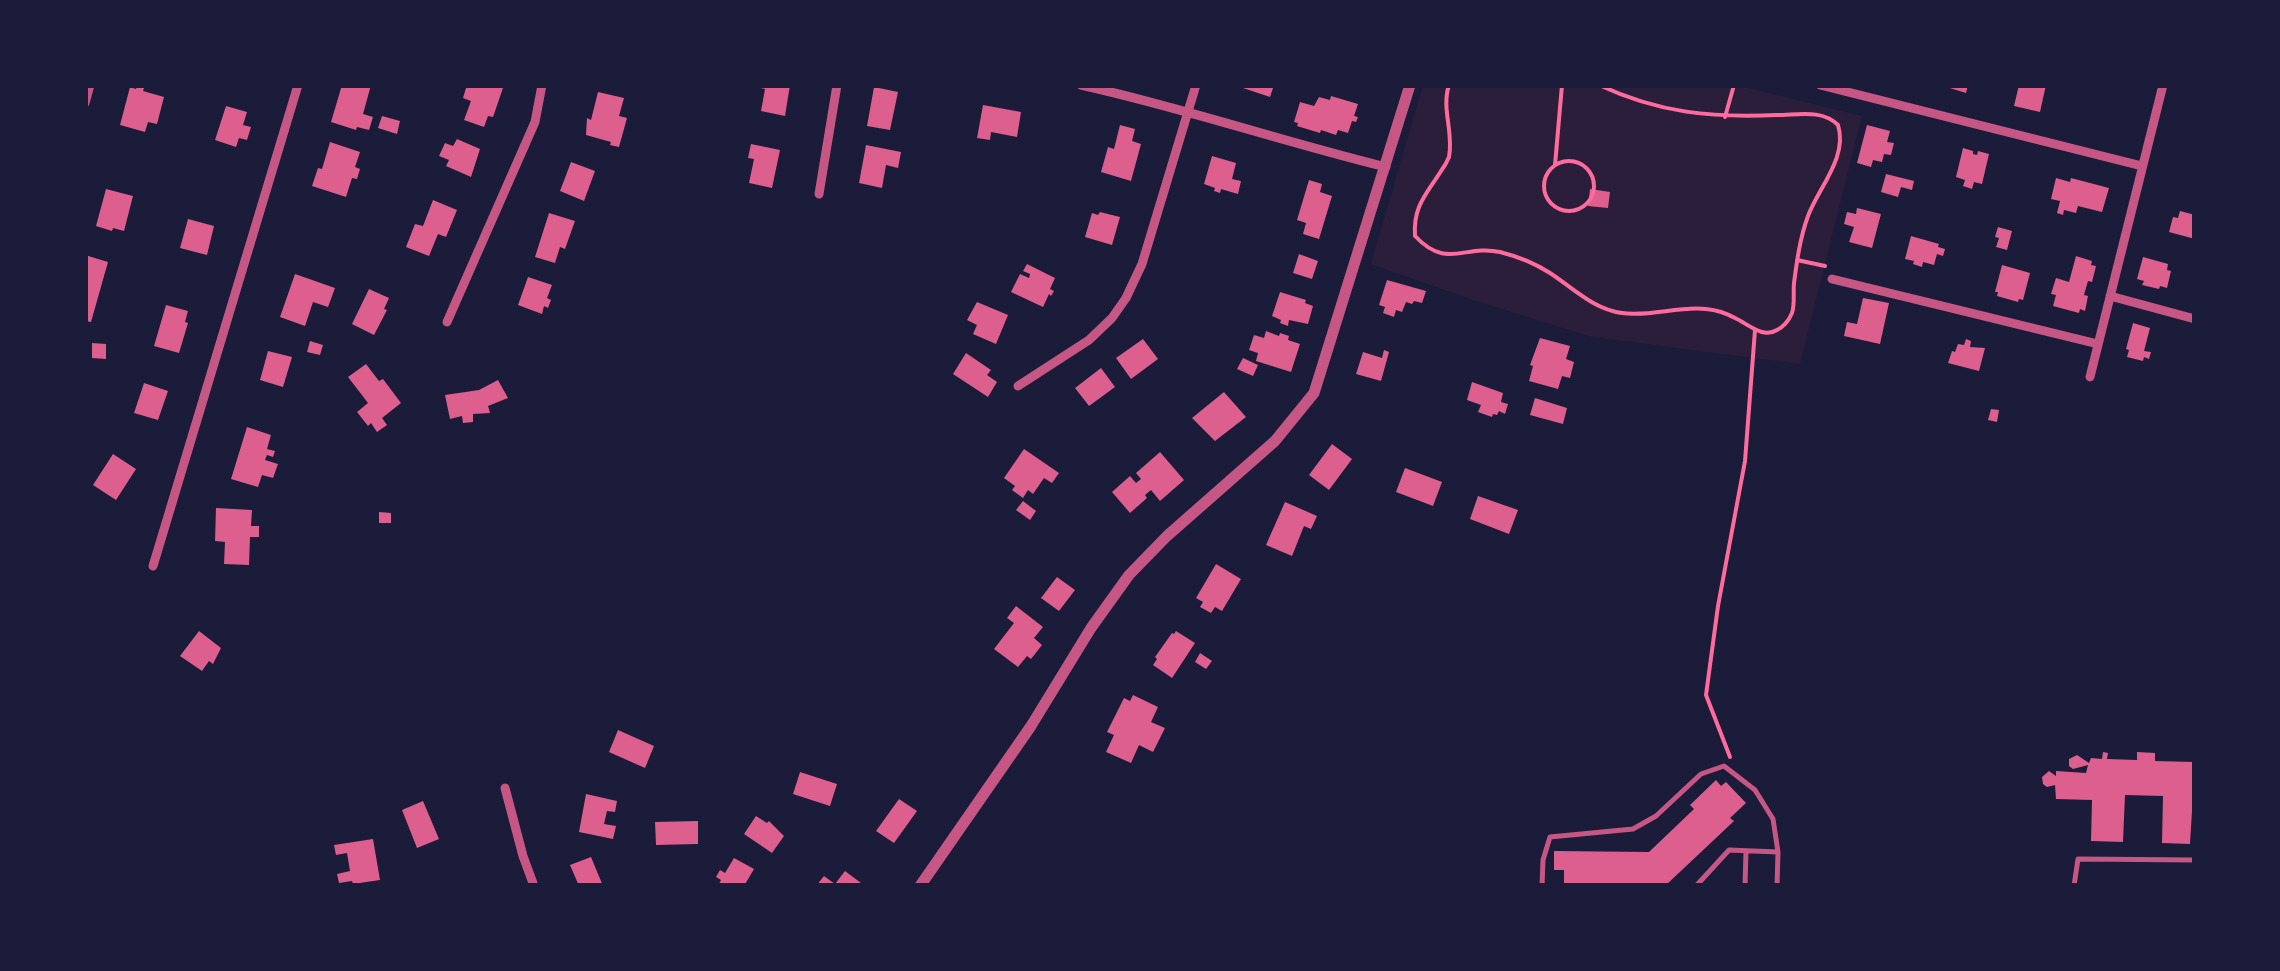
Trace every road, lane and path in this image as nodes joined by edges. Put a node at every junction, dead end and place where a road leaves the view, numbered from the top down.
1 (90, 85) edge
2 (298, 85) edge
3 (542, 85) edge
4 (837, 85) edge
5 (1081, 85) edge
6 (1196, 85) edge
7 (1410, 85) edge
8 (1449, 85) edge
9 (1562, 85) edge
10 (1599, 85) edge
11 (1734, 85) edge
12 (1820, 85) edge
13 (2163, 85) edge
14 (85, 103) edge
15 (1188, 113) junction
16 (1725, 116) junction
17 (1555, 165) junction
18 (2142, 166) junction
19 (1386, 167) junction
20 (818, 194) dead end
21 (1797, 260) junction
22 (1832, 279) joint
23 (2110, 296) junction
24 (2195, 319) edge
25 (447, 322) dead end
26 (1755, 329) junction
27 (2098, 344) junction
28 (2090, 377) dead end
29 (1018, 386) dead end
30 (153, 566) dead end
31 (1737, 776) junction
32 (506, 788) dead end
33 (1746, 850) junction
34 (1778, 852) junction
35 (2195, 860) edge
36 (534, 886) edge
37 (920, 886) edge
38 (1542, 886) edge
39 (1696, 886) edge
40 (1745, 886) edge
41 (1777, 886) edge
42 (2074, 886) edge

1 - 14 street
2 - 30 street
3 - 25 street
4 - 20 street
5 - 15 street
6 - 15 street
7 - 19 street
8 - 26 path
9 - 17 path
10 - 16 path
11 - 16 path
12 - 18 street
13 - 18 street
15 - 19 street
15 - 29 street
16 - 21 path
17 - 17 path
18 - 23 street
19 - 37 street
21 - 22 path
21 - 26 path
22 - 27 street
23 - 24 street
23 - 27 street
26 - 31 path
27 - 28 street
31 - 34 lane
31 - 38 lane
32 - 36 street
33 - 34 lane
33 - 39 lane
33 - 40 lane
34 - 41 lane
35 - 42 lane

